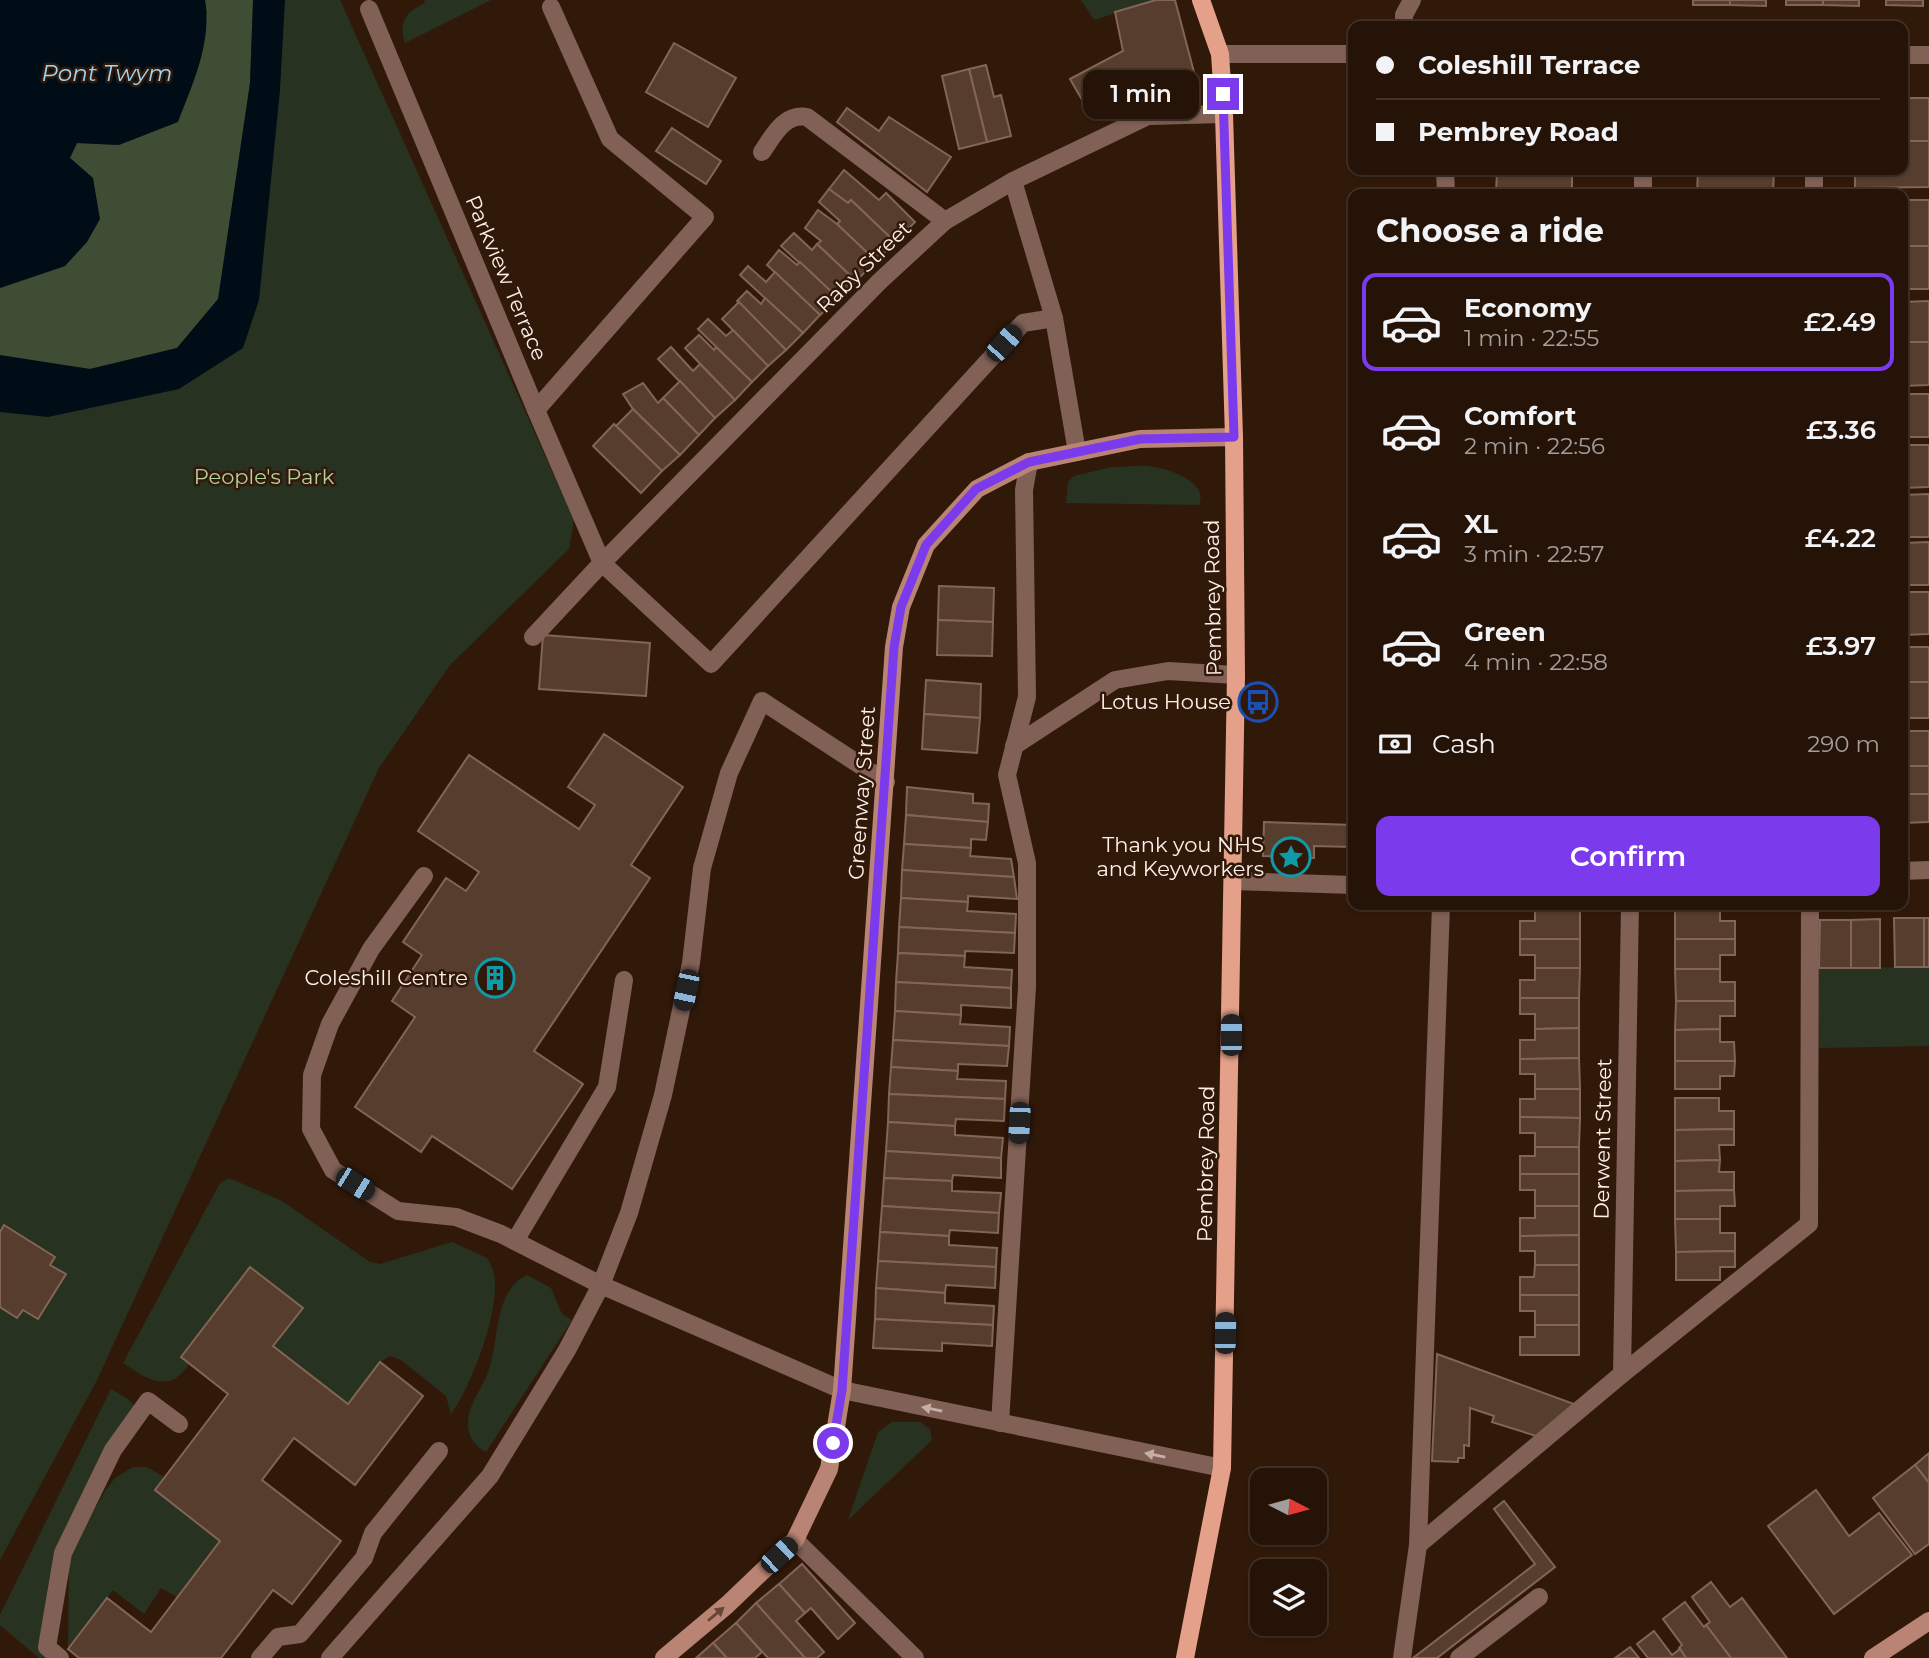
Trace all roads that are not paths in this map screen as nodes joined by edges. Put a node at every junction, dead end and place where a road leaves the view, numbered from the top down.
1 (1201, 0) edge
2 (1412, 0) edge
3 (551, 8) dead end
4 (369, 9) dead end
5 (1404, 21) edge
6 (1220, 54) junction
7 (1348, 54) edge
8 (1908, 55) edge
9 (1929, 55) edge
10 (1224, 114) junction
11 (762, 152) dead end
12 (1013, 181) junction
13 (944, 221) junction
14 (1054, 318) junction
15 (536, 410) junction
16 (1234, 437) junction
17 (1077, 452) junction
18 (1029, 462) junction
19 (602, 563) junction
20 (533, 637) dead end
21 (1236, 675) junction
22 (1014, 746) junction
23 (886, 782) junction
24 (1929, 870) edge
25 (1908, 871) edge
26 (424, 876) dead end
27 (1233, 881) junction
28 (1348, 885) edge
29 (1441, 910) edge
30 (1630, 910) edge
31 (1810, 910) edge
32 (625, 980) dead end
33 (514, 1241) junction
34 (601, 1285) junction
35 (1622, 1374) junction
36 (842, 1390) junction
37 (1000, 1423) junction
38 (179, 1424) dead end
39 (439, 1451) dead end
40 (1222, 1468) junction
41 (795, 1540) junction
42 (1418, 1545) junction
43 (1539, 1597) dead end
44 (1929, 1621) edge
45 (60, 1658) edge
46 (260, 1658) edge
47 (330, 1658) edge
48 (664, 1658) edge
49 (915, 1658) edge
50 (1185, 1658) edge
51 (1402, 1658) edge
52 (1459, 1658) edge
53 (1873, 1658) edge

1 - 6 main road, Pembrey Road
2 - 5 street
3 - 15 street
4 - 15 street, Parkview Terrace
6 - 7 street
6 - 10 main road, Pembrey Road
8 - 9 street
10 - 12 street, Raby Street
10 - 16 main road, Pembrey Road
11 - 13 street
12 - 13 street, Raby Street
12 - 14 street
13 - 19 street, Raby Street
14 - 17 street
14 - 19 street
15 - 19 street, Parkview Terrace
16 - 17 main road, Greenway Street
16 - 21 main road, Pembrey Road
17 - 18 main road, Greenway Street
18 - 22 street
18 - 23 main road, Greenway Street
19 - 20 street, Raby Street
21 - 22 street
21 - 27 main road, Pembrey Road
22 - 37 street
23 - 34 street
23 - 36 main road, Greenway Street
24 - 25 street
26 - 33 street
27 - 28 street
27 - 40 main road, Pembrey Road
29 - 42 street
30 - 35 street, Derwent Street
31 - 35 street
32 - 33 street
33 - 34 street
34 - 36 street
34 - 47 street
35 - 42 street
37 -> 36 street
36 - 41 main road, Greenway Street
40 -> 37 street
38 - 45 street
39 - 46 street
40 - 50 main road, Pembrey Road
48 -> 41 main road
41 - 49 street
42 - 51 street
43 - 52 street
44 - 53 main road

